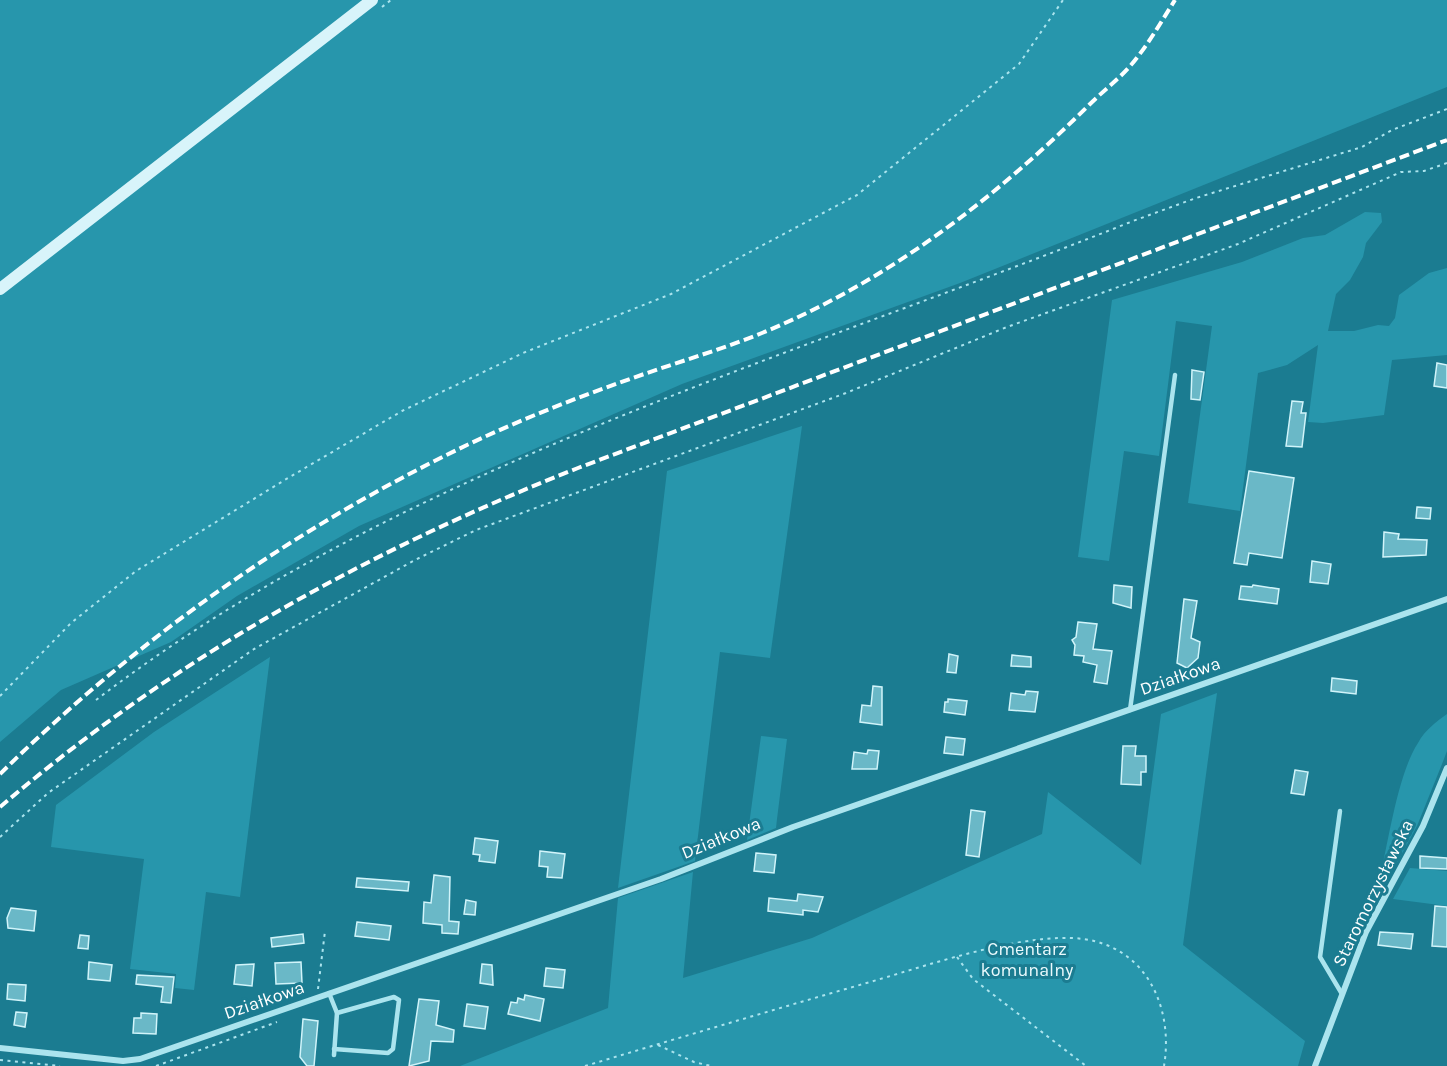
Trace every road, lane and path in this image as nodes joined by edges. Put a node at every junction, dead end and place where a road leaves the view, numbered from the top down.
1 (372, 0) edge
2 (1063, 0) edge
3 (1447, 109) edge
4 (1447, 163) edge
5 (0, 289) edge
6 (1174, 375) dead end
7 (1447, 599) edge
8 (0, 696) edge
9 (96, 700) dead end
10 (1130, 710) junction
11 (1447, 768) edge
12 (1341, 811) dead end
13 (0, 837) edge
14 (325, 931) dead end
15 (957, 957) junction
16 (329, 993) junction
17 (1342, 994) junction
18 (317, 997) junction
19 (338, 1013) junction
20 (277, 1023) dead end
21 (656, 1044) junction
22 (0, 1048) edge
23 (0, 1060) edge
24 (60, 1066) edge
25 (156, 1066) edge
26 (585, 1066) edge
27 (711, 1066) edge
28 (1086, 1066) edge
29 (1164, 1066) edge
30 (1315, 1066) edge

1 - 5 street
2 - 8 path
3 - 9 path
4 - 13 path
6 - 10 lane
7 - 10 street, Działkowa
10 - 16 street, Działkowa
11 - 17 street, Staromorzysławska
12 - 17 lane
14 - 18 path
15 - 21 path
15 - 28 path
15 - 29 path
16 - 18 street, Działkowa
16 - 19 lane
17 - 30 street, Staromorzysławska
18 - 22 street, Działkowa
19 - 19 lane
20 - 25 path
21 - 26 path
21 - 27 path
23 - 24 path

